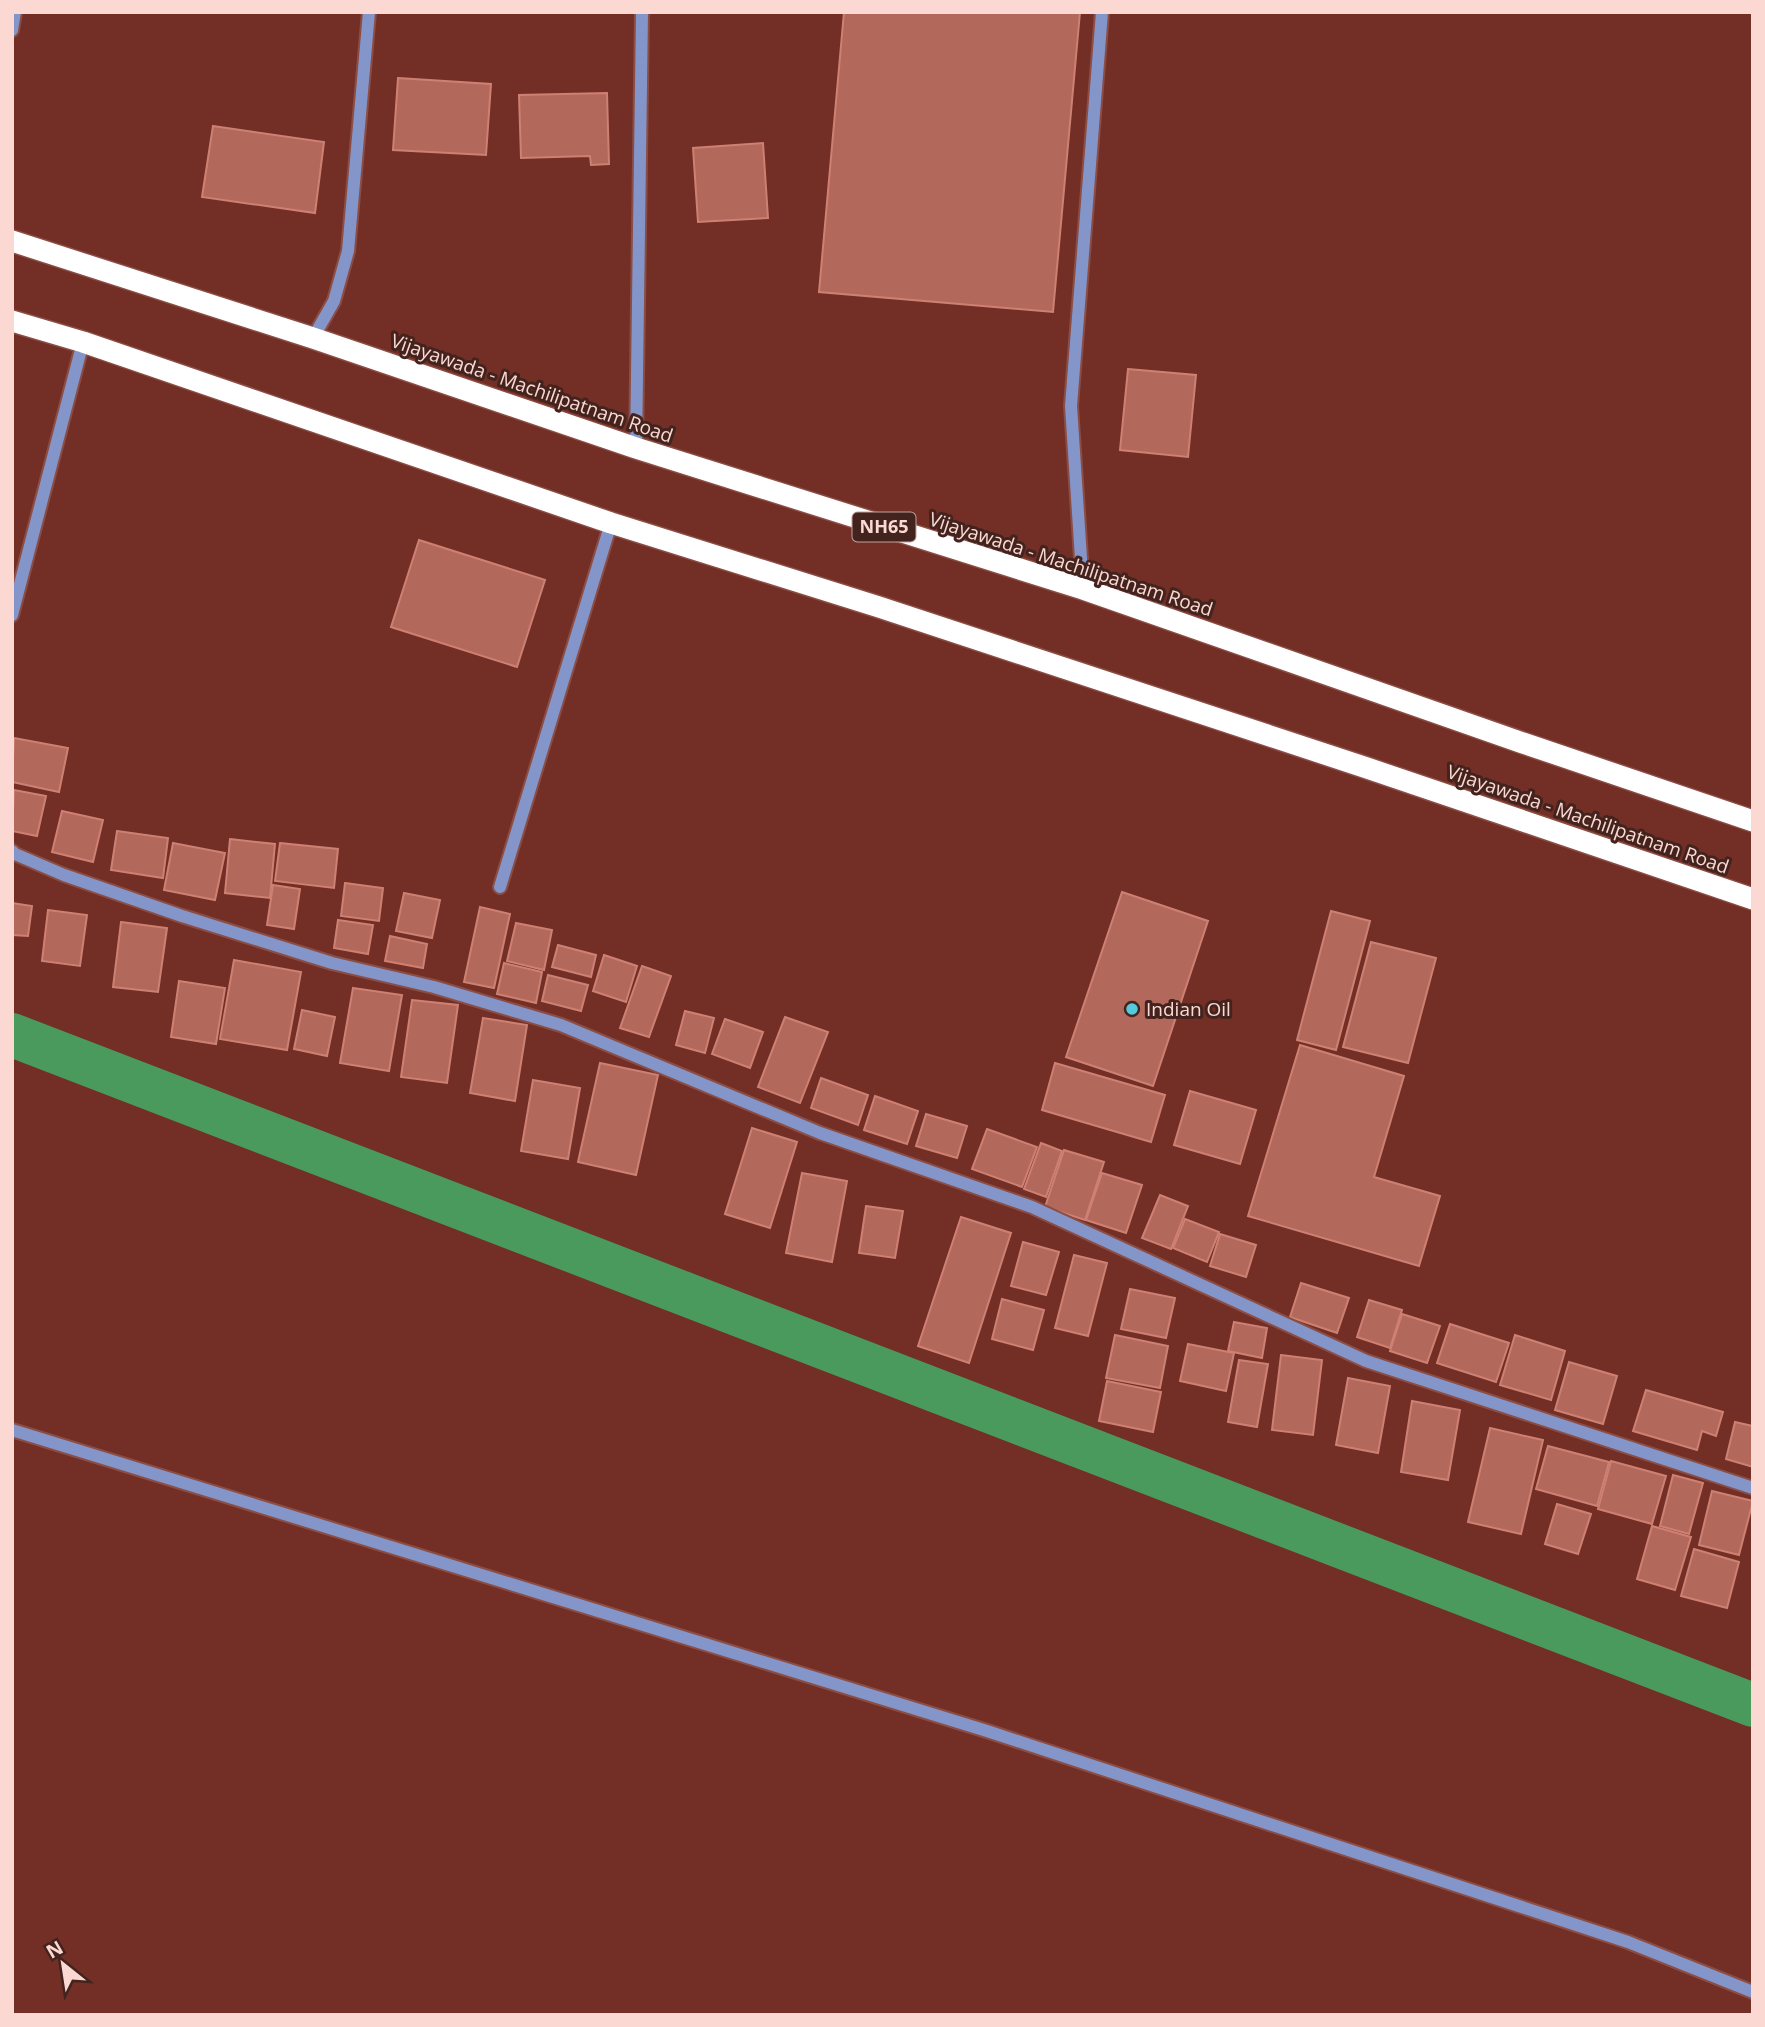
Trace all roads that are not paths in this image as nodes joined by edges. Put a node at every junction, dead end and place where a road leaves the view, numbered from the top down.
1 (15, 12) edge
2 (369, 12) edge
3 (642, 12) edge
4 (1102, 12) edge
5 (12, 30) edge
6 (12, 241) edge
7 (12, 321) edge
8 (313, 338) junction
9 (83, 342) junction
10 (636, 448) junction
11 (611, 523) junction
12 (1083, 589) junction
13 (12, 615) edge
14 (1753, 821) edge
15 (12, 851) edge
16 (500, 887) dead end
17 (1753, 899) edge
18 (12, 1430) edge
19 (1753, 1488) edge
20 (1753, 1992) edge

1 - 5 street
2 - 8 street
3 - 10 street
4 - 12 street
6 - 8 highway, Vijayawada - Machilipatnam Road / NH65
7 - 9 highway, Vijayawada - Machilipatnam Road
8 - 10 highway, Vijayawada - Machilipatnam Road / NH65
9 - 11 highway, Vijayawada - Machilipatnam Road
9 - 13 street
10 - 12 highway, Vijayawada - Machilipatnam Road / NH65
11 - 16 street
11 - 17 highway, Vijayawada - Machilipatnam Road
12 - 14 highway, Vijayawada - Machilipatnam Road / NH65
15 - 19 street
18 - 20 street

